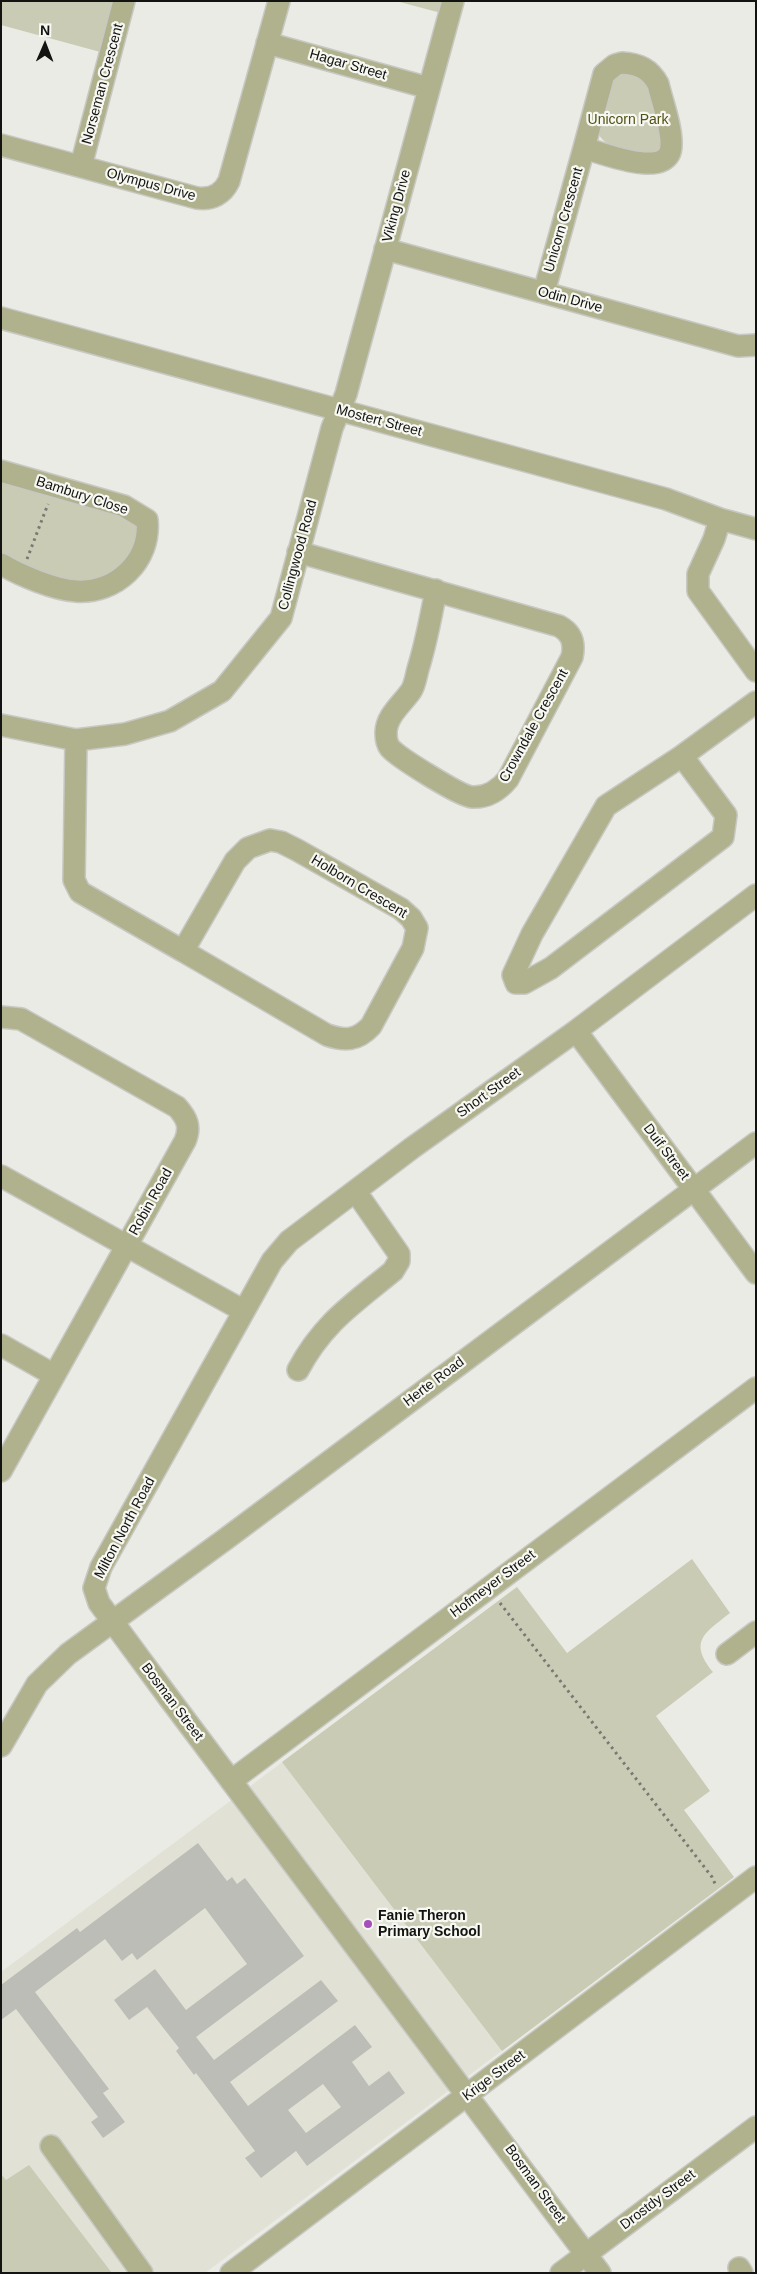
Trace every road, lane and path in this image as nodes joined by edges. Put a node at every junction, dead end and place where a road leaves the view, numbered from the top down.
1 (124, 1) edge
2 (279, 1) edge
3 (453, 1) edge
4 (267, 43) junction
5 (429, 88) junction
6 (1, 145) edge
7 (584, 148) junction
8 (81, 166) junction
9 (385, 249) junction
10 (544, 292) junction
11 (1, 318) edge
12 (756, 345) edge
13 (340, 410) junction
14 (1, 472) edge
15 (54, 487) junction
16 (720, 519) junction
17 (756, 529) edge
18 (298, 552) junction
19 (1, 564) edge
20 (20, 576) junction
21 (436, 590) junction
22 (756, 671) edge
23 (756, 702) edge
24 (1, 725) edge
25 (76, 740) junction
26 (682, 756) junction
27 (756, 895) edge
28 (183, 951) junction
29 (1, 1017) edge
30 (576, 1031) junction
31 (756, 1143) edge
32 (1, 1176) edge
33 (693, 1189) junction
34 (356, 1192) junction
35 (126, 1246) junction
36 (756, 1273) edge
37 (244, 1311) junction
38 (1, 1344) edge
39 (298, 1370) dead end
40 (54, 1375) junction
41 (756, 1388) edge
42 (1, 1470) edge
43 (488, 1588) junction
44 (113, 1622) junction
45 (756, 1632) edge
46 (727, 1654) dead end
47 (8, 1717) edge
48 (1, 1746) edge
49 (232, 1782) junction
50 (756, 1878) edge
51 (722, 1903) junction
52 (469, 2095) junction
53 (756, 2127) edge
54 (51, 2146) dead end
55 (586, 2254) junction
56 (142, 2273) edge
57 (231, 2273) edge
58 (561, 2273) edge
59 (600, 2273) edge

1 - 8 street, Norseman Crescent
2 - 4 street, Olympus Drive
3 - 5 street, Viking Drive
4 - 5 street, Hagar Street
4 - 8 street, Olympus Drive
5 - 9 street, Viking Drive
6 - 8 street, Olympus Drive
7 - 7 street, Unicorn Crescent
7 - 10 street, Unicorn Crescent
9 - 10 street, Odin Drive
9 - 13 street, Viking Drive
10 - 12 street, Odin Drive
11 - 13 street, Mostert Street
13 - 16 street, Mostert Street
13 - 18 street, Collingwood Road
14 - 15 street, Bambury Close
15 - 20 path
15 - 20 street, Bambury Close
16 - 17 street, Mostert Street
16 - 22 street
18 - 21 street, Crowndale Crescent
18 - 25 street, Collingwood Road
19 - 20 street, Bambury Close
21 - 21 street, Crowndale Crescent
23 - 26 street
24 - 25 street, Collingwood Road
25 - 28 street, Holborn Crescent
26 - 26 street
27 - 30 street, Short Street
28 - 28 street, Holborn Crescent
29 - 35 street, Robin Road
30 - 33 street, Duif Street
30 - 34 street, Short Street
31 - 33 street, Herte Road
32 - 35 street
33 - 36 street, Duif Street
33 - 44 street, Herte Road
34 - 37 street, Short Street
34 - 39 street
35 - 37 street
35 - 40 street, Robin Road
37 - 44 street, Milton North Road
38 - 40 street
40 - 42 street, Robin Road
41 - 43 street, Hofmeyer Street
43 - 49 street, Hofmeyer Street
43 - 51 path
44 - 47 street
44 - 49 street, Bosman Street
45 - 46 street
47 - 48 street
49 - 52 street, Bosman Street
50 - 51 street, Krige Street
51 - 52 street, Krige Street
52 - 55 street, Bosman Street
52 - 57 street, Krige Street
53 - 55 street, Drostdy Street
54 - 56 street
55 - 58 street, Drostdy Street
55 - 59 street, Bosman Street

